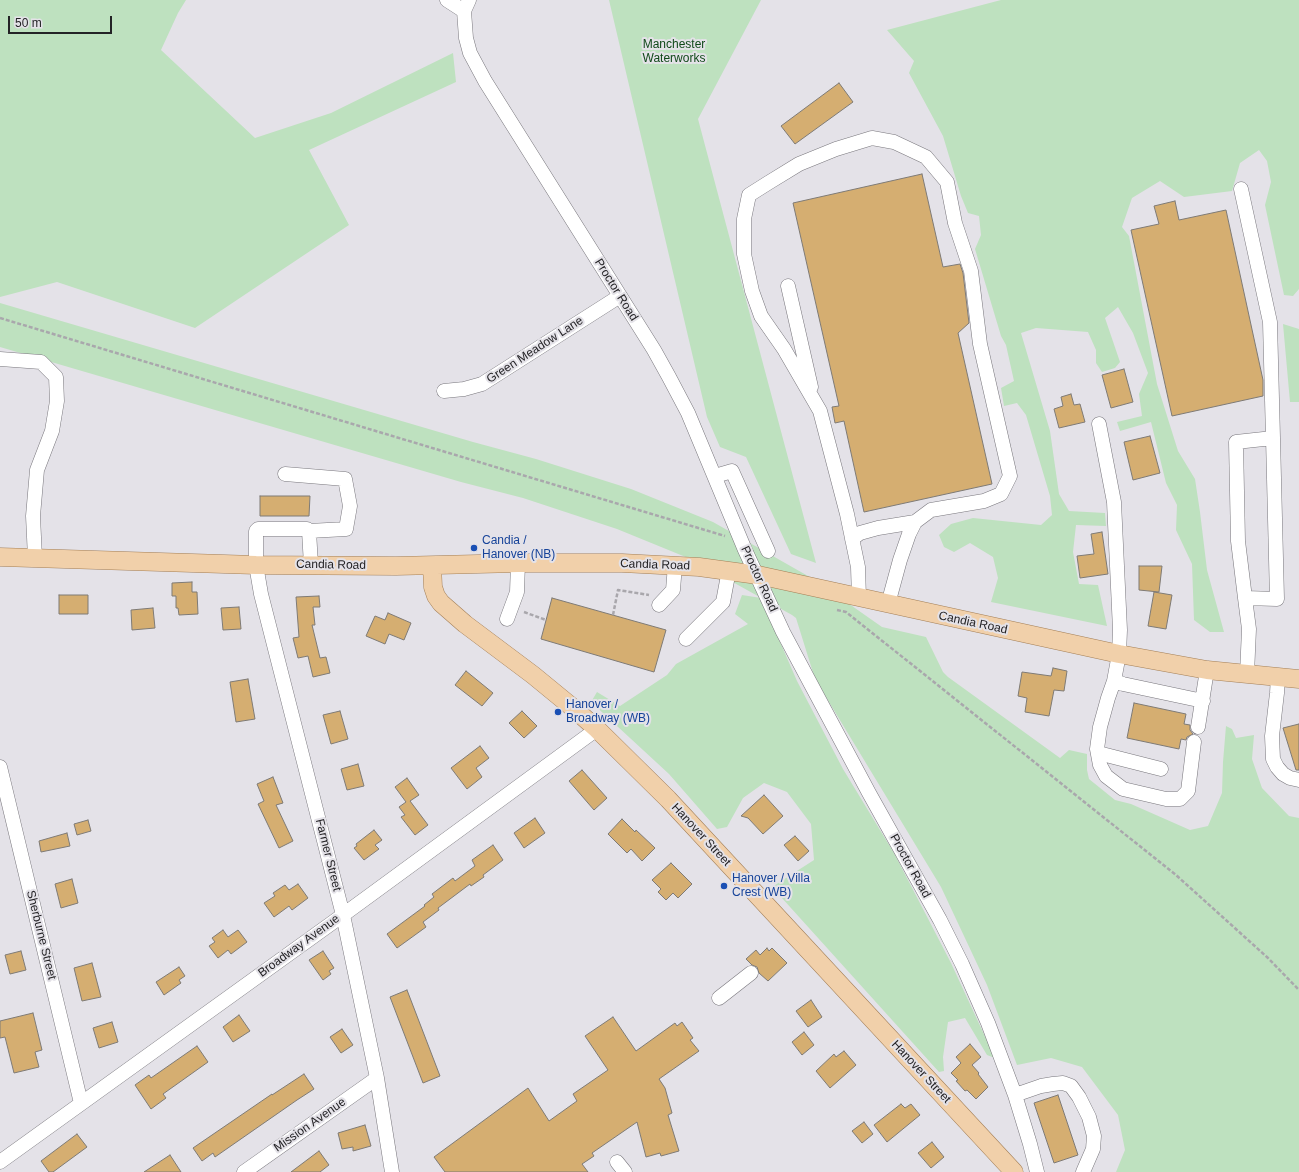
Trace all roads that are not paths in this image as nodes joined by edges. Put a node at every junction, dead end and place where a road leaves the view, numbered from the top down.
1 (447, 0) edge
2 (466, 6) edge
3 (1241, 190) dead end
4 (788, 286) dead end
5 (620, 296) junction
6 (0, 359) edge
7 (444, 391) dead end
8 (814, 401) junction
9 (1099, 424) dead end
10 (1273, 438) junction
11 (285, 474) dead end
12 (715, 476) junction
13 (914, 522) junction
14 (756, 524) junction
15 (309, 531) junction
16 (733, 534) junction
17 (852, 539) junction
18 (768, 551) dead end
19 (0, 557) edge
20 (34, 558) junction
21 (518, 563) junction
22 (256, 565) junction
23 (311, 565) junction
24 (675, 565) junction
25 (432, 566) junction
26 (729, 570) junction
27 (758, 575) junction
28 (859, 598) junction
29 (1245, 598) junction
30 (662, 601) road end
31 (888, 604) junction
32 (509, 614) road end
33 (686, 639) dead end
34 (1119, 654) junction
35 (1207, 670) junction
36 (1247, 674) junction
37 (1278, 677) junction
38 (1299, 679) edge
39 (1114, 680) junction
40 (1203, 701) junction
41 (1198, 727) dead end
42 (597, 729) junction
43 (1194, 742) dead end
44 (1098, 753) junction
45 (0, 767) edge
46 (1161, 769) dead end
47 (1299, 780) edge
48 (343, 915) junction
49 (751, 973) dead end
50 (719, 998) dead end
51 (377, 1078) junction
52 (1015, 1095) junction
53 (82, 1103) junction
54 (0, 1162) edge
55 (244, 1172) edge
56 (392, 1172) edge
57 (1014, 1172) edge
58 (1037, 1172) edge
59 (1083, 1172) edge

1 - 2 street
2 - 5 street, Proctor Road
3 - 10 street
4 - 8 street
5 - 7 street, Green Meadow Lane
5 - 12 street, Proctor Road
6 - 20 street
8 - 13 street
8 - 17 street
9 - 34 street
10 - 29 street
10 - 29 street
11 - 15 street
12 - 14 street
12 - 16 street, Proctor Road
13 - 17 street
13 - 31 street
14 - 16 street
14 - 18 street
15 - 22 street, Farmer Street
15 - 23 street
16 - 27 street, Proctor Road
17 - 28 street
19 - 20 main road, Candia Road
20 - 22 main road, Candia Road
21 - 24 main road, Candia Road
21 - 25 main road, Candia Road
21 - 32 street
22 - 23 main road, Candia Road
22 - 48 street, Farmer Street
23 - 25 main road, Candia Road
24 - 26 main road, Candia Road
24 - 30 street
25 - 42 main road, Hanover Street
26 - 27 main road, Candia Road
26 - 33 street
27 - 28 main road, Candia Road
27 - 52 street, Proctor Road
28 - 31 main road, Candia Road
29 - 36 street
31 - 34 main road, Candia Road
34 - 35 main road, Candia Road
34 - 39 street
35 - 36 main road, Candia Road
35 - 40 street
36 - 37 main road, Candia Road
37 - 38 main road, Candia Road
37 - 47 street
39 - 40 street
39 - 44 street
40 - 41 street
42 - 48 street, Broadway Avenue
42 - 57 main road, Hanover Street
43 - 44 street
44 - 46 street
45 - 53 street, Sherburne Street
48 - 51 street, Farmer Street
48 - 53 street, Broadway Avenue
49 - 50 street
51 - 55 street, Mission Avenue
51 - 56 street, Farmer Street
52 - 58 street, Proctor Road
52 - 59 street
53 - 54 street, Broadway Avenue

